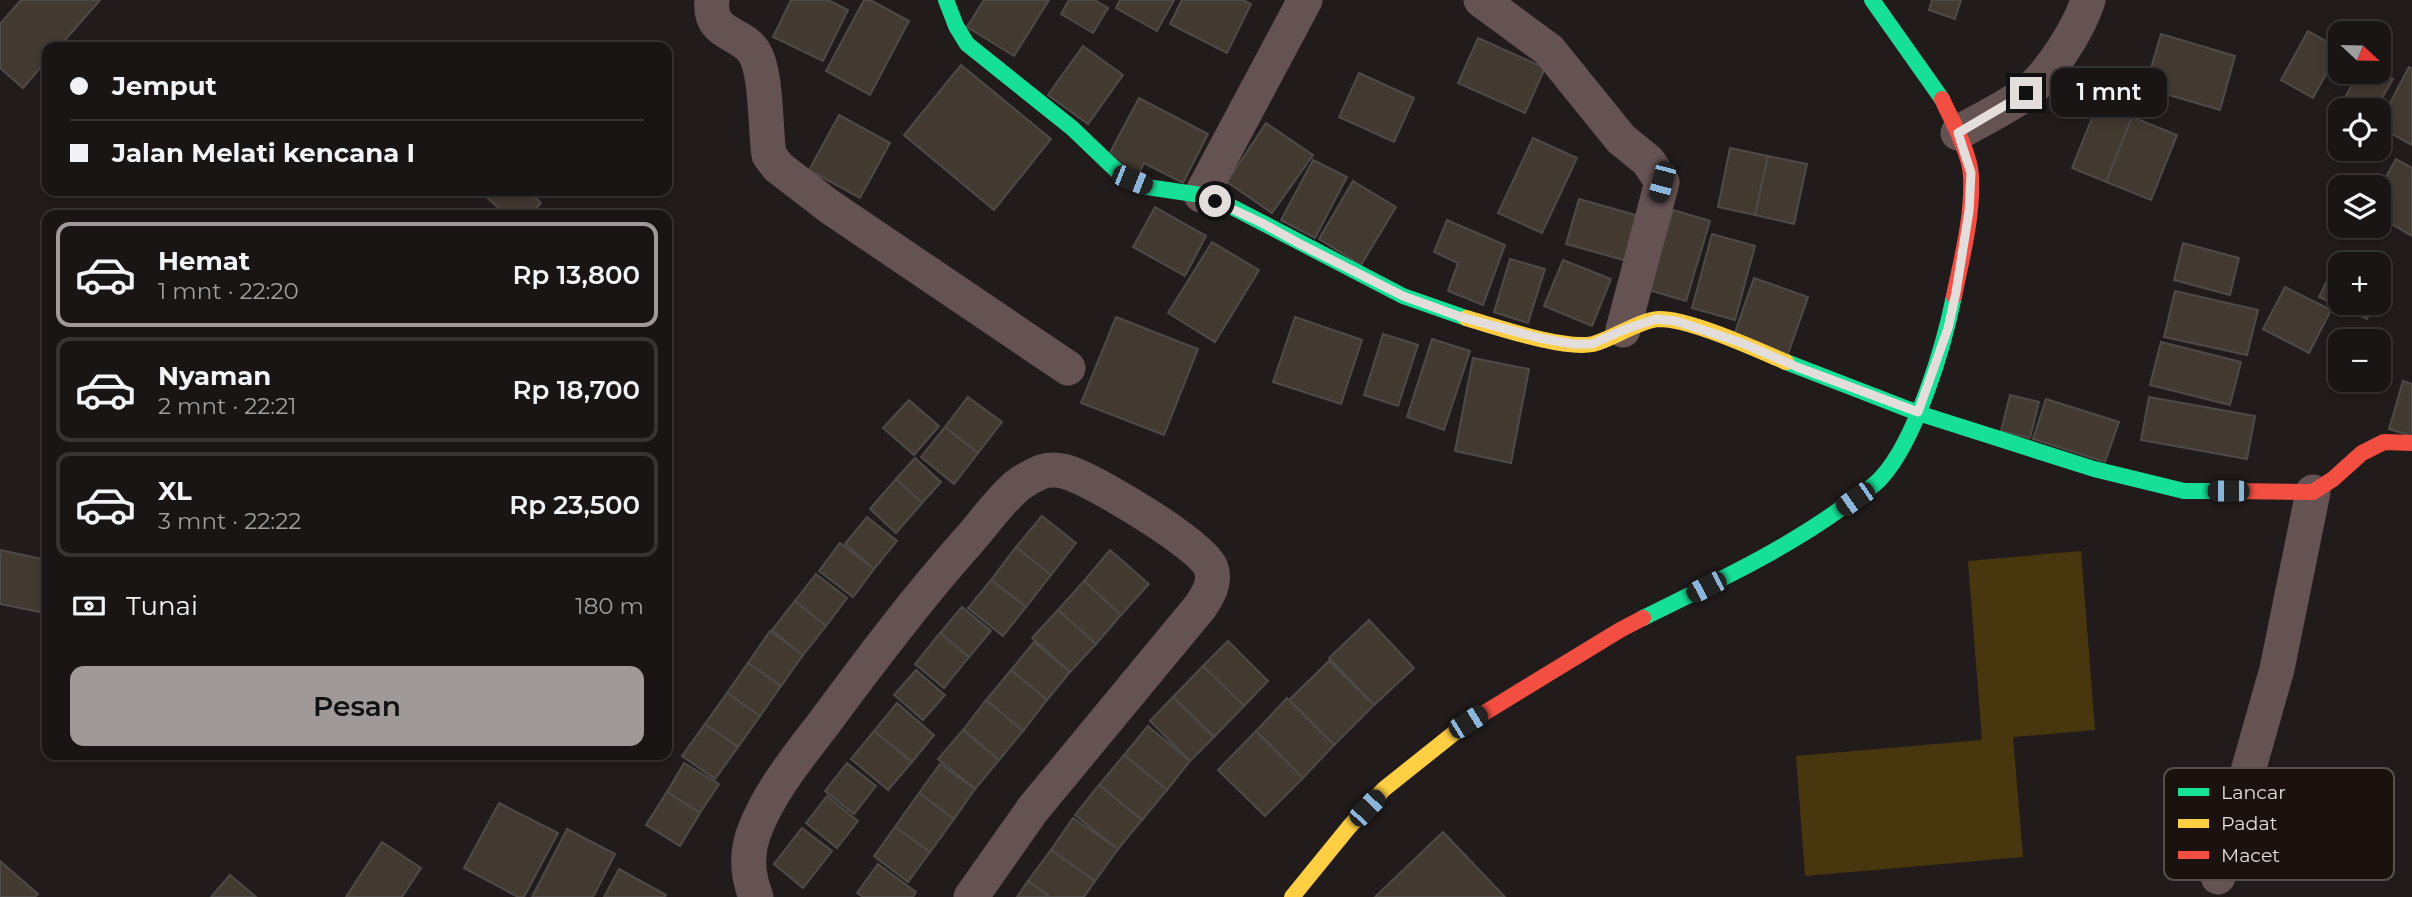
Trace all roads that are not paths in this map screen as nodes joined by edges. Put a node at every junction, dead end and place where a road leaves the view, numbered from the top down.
1 (712, 0) edge
2 (946, 0) edge
3 (1305, 0) edge
4 (1481, 0) edge
5 (1872, 0) edge
6 (2088, 0) edge
7 (1958, 133) junction
8 (1201, 195) junction
9 (1623, 330) junction
10 (1068, 368) dead end
11 (1918, 412) junction
12 (2412, 443) edge
13 (2313, 492) junction
14 (2249, 768) edge
15 (757, 897) edge
16 (971, 897) edge
17 (1293, 897) edge

1 - 10 street
2 - 8 street
3 - 8 street
4 - 9 street
5 - 7 street
6 - 7 street
7 - 11 street
8 - 9 street
9 - 11 street
11 - 13 street
11 - 17 street
12 - 13 street
13 - 14 street
15 - 16 street

